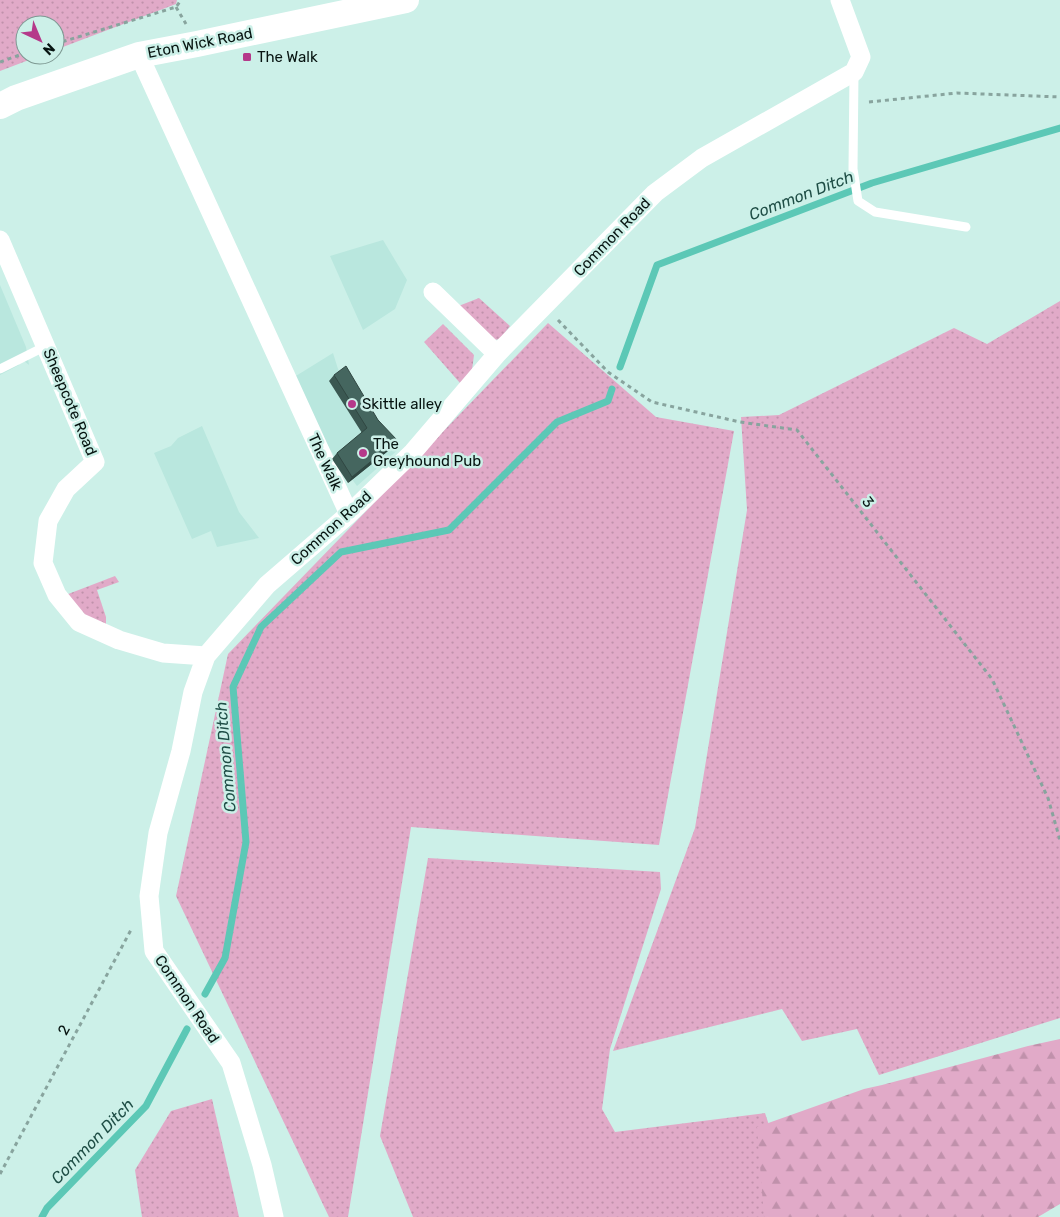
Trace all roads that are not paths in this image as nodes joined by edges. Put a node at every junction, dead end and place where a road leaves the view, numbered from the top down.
1 (406, 0) edge
2 (840, 0) edge
3 (139, 55) junction
4 (854, 72) junction
5 (0, 106) edge
6 (966, 228) dead end
7 (0, 240) edge
8 (433, 292) dead end
9 (46, 346) junction
10 (497, 354) junction
11 (0, 369) edge
12 (349, 514) junction
13 (206, 656) junction
14 (274, 1217) edge

1 - 3 main road, Eton Wick Road
2 - 4 street
3 - 5 main road, Eton Wick Road
3 - 12 street, The Walk
4 - 6 lane
4 - 10 street, Common Road
7 - 9 street, Sheepcote Road
8 - 10 street
9 - 11 lane
9 - 13 street, Sheepcote Road
10 - 12 street, Common Road
12 - 13 street, Common Road
13 - 14 street, Common Road

